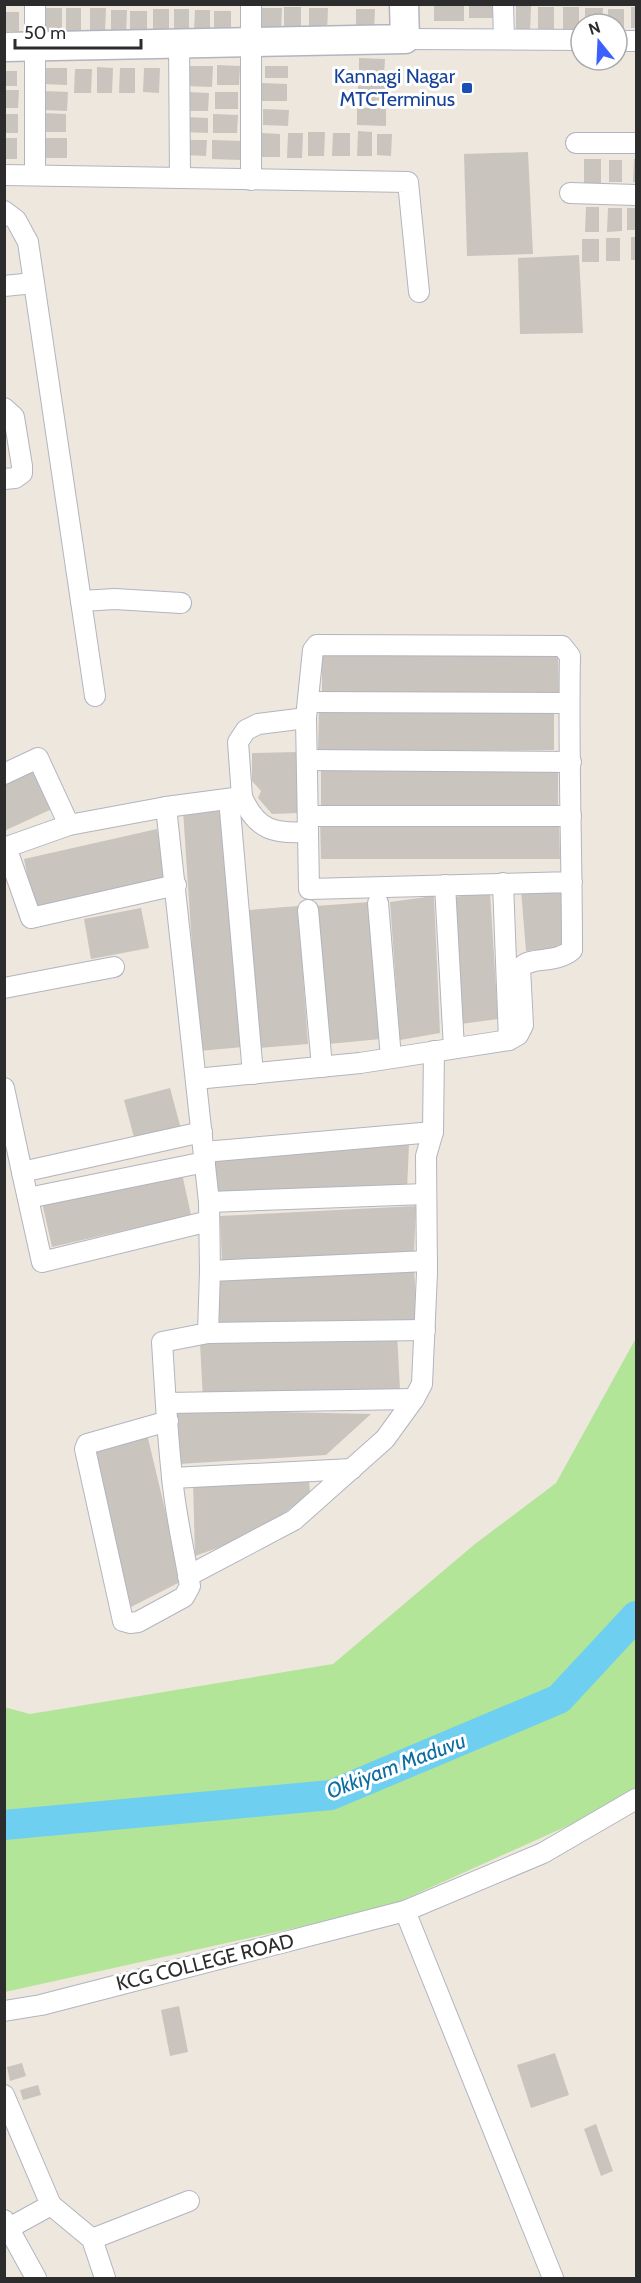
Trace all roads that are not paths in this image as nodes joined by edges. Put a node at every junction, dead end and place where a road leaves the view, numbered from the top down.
1 (35, 4) edge
2 (251, 4) edge
3 (404, 4) edge
4 (503, 4) edge
5 (504, 38) junction
6 (405, 39) junction
7 (569, 40) edge
8 (249, 42) junction
9 (179, 43) junction
10 (35, 45) junction
11 (4, 47) edge
12 (576, 143) dead end
13 (636, 143) edge
14 (4, 175) edge
15 (35, 175) junction
16 (180, 178) junction
17 (251, 180) junction
18 (570, 193) dead end
19 (636, 195) edge
20 (4, 211) edge
21 (34, 283) junction
22 (4, 286) edge
23 (419, 292) dead end
24 (5, 410) edge
25 (4, 479) edge
26 (81, 601) junction
27 (181, 603) dead end
28 (95, 696) dead end
29 (569, 704) junction
30 (307, 710) junction
31 (307, 760) junction
32 (571, 762) junction
33 (4, 774) edge
34 (236, 798) junction
35 (166, 807) junction
36 (571, 816) junction
37 (308, 824) junction
38 (69, 825) junction
39 (5, 847) edge
40 (572, 882) junction
41 (503, 883) junction
42 (176, 885) junction
43 (446, 885) junction
44 (378, 903) dead end
45 (308, 910) dead end
46 (114, 967) dead end
47 (4, 988) edge
48 (509, 1040) junction
49 (454, 1048) junction
50 (434, 1051) junction
51 (391, 1058) junction
52 (322, 1067) junction
53 (253, 1074) junction
54 (196, 1079) junction
55 (4, 1088) edge
56 (202, 1132) junction
57 (433, 1132) junction
58 (204, 1157) junction
59 (22, 1172) junction
60 (426, 1194) junction
61 (34, 1196) junction
62 (209, 1211) junction
63 (427, 1261) junction
64 (210, 1271) junction
65 (425, 1330) junction
66 (208, 1333) junction
67 (414, 1400) junction
68 (167, 1412) junction
69 (352, 1469) junction
70 (172, 1478) junction
71 (188, 1576) junction
72 (636, 1799) edge
73 (405, 1911) junction
74 (4, 2011) edge
75 (4, 2095) edge
76 (189, 2200) dead end
77 (51, 2205) junction
78 (7, 2224) edge
79 (92, 2240) junction
80 (36, 2278) edge
81 (105, 2278) edge
82 (553, 2278) edge

1 - 10 street
2 - 8 street
3 - 6 street
4 - 5 street
5 - 6 street
5 - 7 street
6 - 8 street
8 - 9 street
8 - 17 street
9 - 10 street
9 - 16 street
10 - 11 street
10 - 15 street
12 - 13 street
14 - 15 street
15 - 16 street
16 - 17 street
17 - 23 street
18 - 19 street
20 - 21 street
21 - 22 street
21 - 26 street
24 - 25 street
26 - 27 street
26 - 28 street
29 - 30 street
29 - 30 street
29 - 32 street
30 - 31 street
30 - 34 street
31 - 32 street
31 - 37 street
32 - 36 street
33 - 38 street
34 - 35 street
34 - 37 street
34 - 53 street
35 - 38 street
35 - 42 street
36 - 37 street
36 - 40 street
37 - 43 street
38 - 39 street
39 - 42 street
40 - 41 street
40 - 48 street
41 - 43 street
41 - 48 street
42 - 54 street
43 - 49 street
44 - 51 street
45 - 52 street
46 - 47 street
48 - 49 street
49 - 50 street
50 - 51 street
50 - 57 street
51 - 52 street
52 - 53 street
53 - 54 street
54 - 56 street
55 - 59 street
56 - 58 street
56 - 59 street
57 - 58 street
57 - 60 street
58 - 61 street
58 - 62 street
59 - 61 street
60 - 62 street
60 - 63 street
61 - 62 street
62 - 64 street
63 - 64 street
63 - 65 street
64 - 66 street
65 - 66 street
65 - 67 street
66 - 68 street
67 - 68 street
67 - 69 street
68 - 70 street
68 - 71 street
69 - 70 street
69 - 71 street
70 - 71 street
72 - 73 street, KCG COLLEGE ROAD
73 - 74 street, KCG COLLEGE ROAD
73 - 82 street
75 - 77 street
76 - 79 street
77 - 78 street
77 - 79 street
78 - 80 street
79 - 81 street

